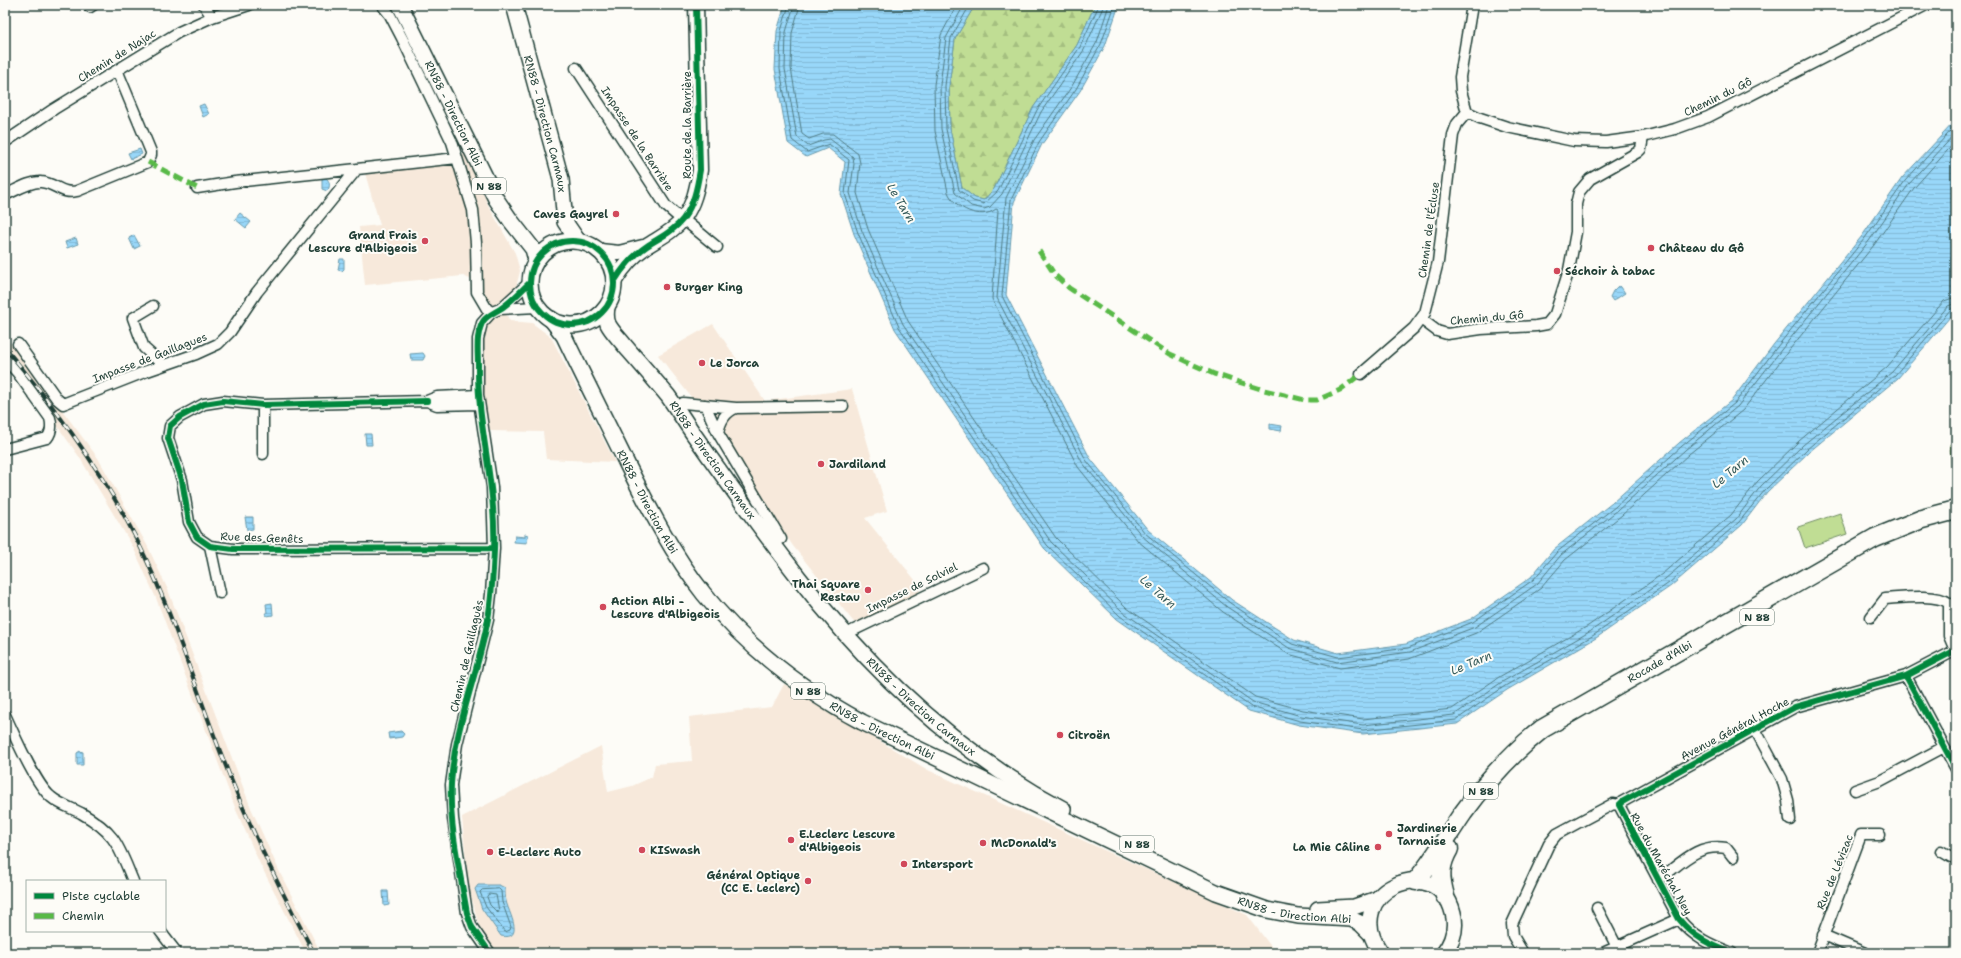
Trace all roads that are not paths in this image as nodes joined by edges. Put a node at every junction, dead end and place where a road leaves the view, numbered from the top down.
1 (88, 5) edge
2 (93, 5) edge
3 (204, 5) edge
4 (249, 5) edge
5 (382, 5) edge
6 (400, 5) edge
7 (514, 5) edge
8 (696, 5) edge
9 (1472, 5) edge
10 (1926, 5) edge
11 (212, 17) junction
12 (576, 68) dead end
13 (117, 70) junction
14 (1467, 112) junction
15 (1643, 137) junction
16 (5, 142) edge
17 (457, 158) junction
18 (357, 168) junction
19 (197, 188) dead end
20 (5, 195) edge
21 (683, 220) junction
22 (578, 241) junction
23 (647, 246) junction
24 (717, 247) dead end
25 (600, 251) junction
26 (536, 260) junction
27 (530, 282) junction
28 (614, 282) junction
29 (153, 306) dead end
30 (537, 307) junction
31 (607, 307) junction
32 (496, 310) junction
33 (1421, 319) junction
34 (551, 320) junction
35 (623, 342) junction
36 (18, 344) dead end
37 (5, 359) edge
38 (163, 365) junction
39 (1361, 374) dead end
40 (478, 399) junction
41 (683, 404) junction
42 (263, 405) junction
43 (705, 405) junction
44 (844, 406) dead end
45 (736, 408) junction
46 (718, 433) junction
47 (5, 449) edge
48 (263, 454) dead end
49 (1956, 510) edge
50 (1956, 522) edge
51 (781, 539) junction
52 (210, 546) junction
53 (494, 548) junction
54 (983, 568) dead end
55 (220, 593) dead end
56 (1870, 617) dead end
57 (852, 631) junction
58 (1956, 650) edge
59 (1906, 676) junction
60 (5, 715) edge
61 (1755, 729) junction
62 (1944, 747) junction
63 (1956, 768) edge
64 (1855, 790) dead end
65 (1619, 805) junction
66 (1074, 814) junction
67 (1790, 820) dead end
68 (1880, 835) dead end
69 (1941, 851) dead end
70 (1733, 857) dead end
71 (1956, 857) edge
72 (133, 880) edge
73 (1658, 880) junction
74 (1416, 881) junction
75 (1445, 896) junction
76 (1377, 899) junction
77 (1597, 908) dead end
78 (1679, 920) junction
79 (161, 932) edge
80 (1370, 932) junction
81 (1824, 935) junction
82 (1617, 947) junction
83 (1448, 950) edge
84 (178, 953) edge
85 (490, 953) edge
86 (1381, 953) edge
87 (1523, 953) edge
88 (1603, 953) edge
89 (1732, 953) edge
90 (1817, 953) edge
91 (1866, 953) edge

1 - 2 street
3 - 11 street
4 - 11 street, Chemin de Najac
5 - 17 street
6 - 26 main road, RN88 - Direction Albi / N 88
7 - 22 main road, RN88 - Direction Carmaux
8 - 21 street, Route de la Barrière
9 - 14 street
10 - 15 street, Chemin du Gô
11 - 13 street, Chemin de Najac
12 - 21 street, Impasse de la Barrière
13 - 16 street, Chemin de Najac
13 - 20 street
14 - 15 street
14 - 33 street, Chemin de l'Écluse
15 - 33 street, Chemin du Gô
17 - 18 street
17 - 32 street
18 - 19 street
18 - 38 street, Impasse de Gaillagues
21 - 23 street, Route de la Barrière
21 - 24 street, Impasse de la Barrière
22 - 25 main road
22 - 26 main road
23 - 25 street, Route de la Barrière
23 - 28 street, Route de la Barrière
25 - 28 main road
26 - 27 main road
27 - 30 main road
27 - 32 street, Chemin de Gaillaguès
28 - 31 main road
29 - 38 street
30 - 32 street
30 - 34 main road
31 - 34 main road
31 - 35 main road, RN88 - Direction Carmaux / N 88
32 - 40 street, Chemin de Gaillaguès
33 - 39 street, Chemin de l'Écluse
34 - 80 main road, RN88 - Direction Albi / N 88
35 - 41 main road
35 - 66 main road, RN88 - Direction Carmaux / N 88
36 - 38 street, Impasse de Gaillagues
37 - 47 street
40 - 42 street, Rue des Genêts
40 - 53 street, Chemin de Gaillaguès
41 - 43 street
41 - 51 main road
42 - 48 street
42 - 52 street, Rue des Genêts
43 - 45 street
43 - 46 street
44 - 45 street
45 - 46 street
46 - 51 street
49 - 74 highway, Rocade d'Albi / N 88
50 - 75 highway, Rocade d'Albi / N 88
51 - 57 main road
52 - 53 street, Rue des Genêts
52 - 55 street, Rue des Genêts
53 - 85 street, Chemin de Gaillaguès
54 - 57 street, Impasse de Solviel
56 - 58 street
57 - 66 main road
58 - 59 street, Avenue Général Hoche
59 - 61 street, Avenue Général Hoche
59 - 62 street
60 - 72 street
61 - 65 street, Avenue Général Hoche
61 - 67 street, Avenue Général Hoche
62 - 63 street
62 - 64 street
65 - 73 street, Rue du Maréchal Ney
65 - 87 street, Avenue Général Hoche
66 - 76 main road, RN88 - Direction Carmaux / N 88
68 - 81 street, Rue de Lévizac
69 - 71 street
70 - 73 street, Rue du Maréchal Ney
73 - 78 street, Rue du Maréchal Ney
74 - 75 main road
74 - 76 main road
75 - 83 main road
76 - 80 main road
77 - 82 street
78 - 82 street
78 - 89 street, Rue du Maréchal Ney
79 - 84 street
80 - 86 main road
81 - 90 street, Rue de Lévizac
81 - 91 street
82 - 88 street

